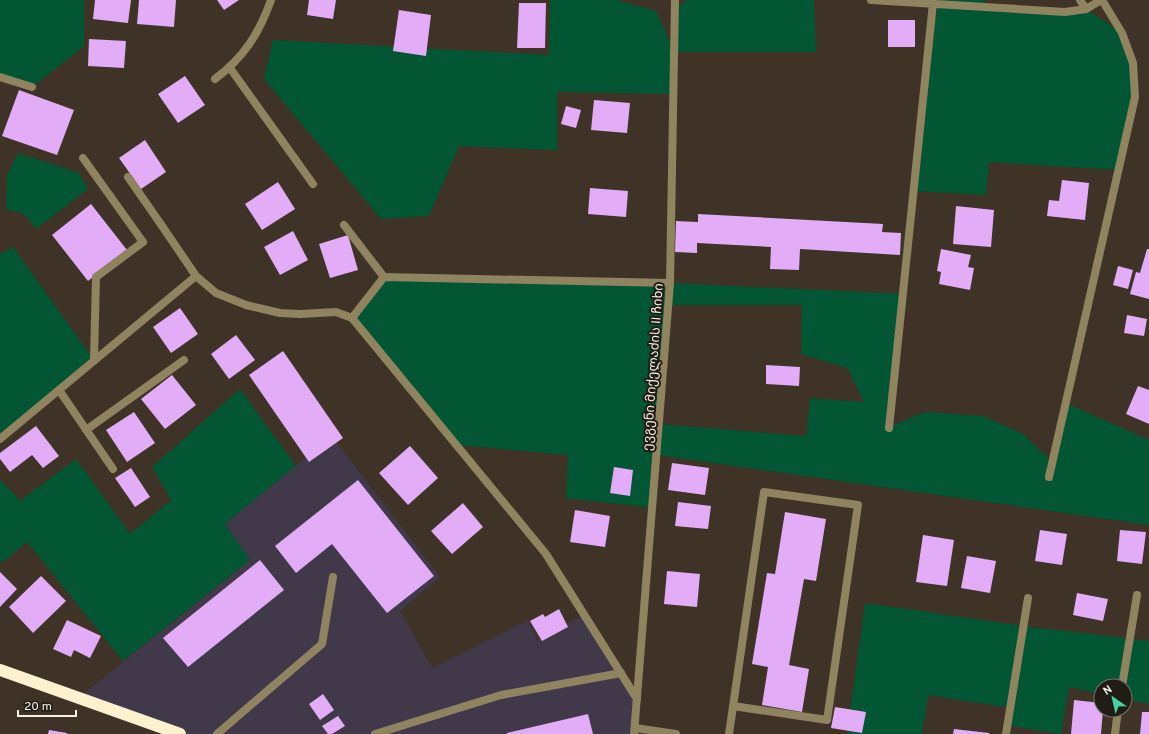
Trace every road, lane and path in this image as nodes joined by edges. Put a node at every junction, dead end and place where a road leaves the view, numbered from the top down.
1 (271, 0) edge
2 (675, 0) edge
3 (871, 0) edge
4 (1080, 0) edge
5 (1102, 0) edge
6 (933, 3) junction
7 (1086, 9) junction
8 (230, 68) junction
9 (0, 77) edge
10 (215, 79) dead end
11 (32, 87) dead end
12 (83, 158) dead end
13 (128, 177) dead end
14 (313, 184) dead end
15 (344, 225) dead end
16 (196, 276) junction
17 (384, 277) junction
18 (670, 283) junction
19 (352, 318) junction
20 (94, 360) junction
21 (184, 360) dead end
22 (59, 390) junction
23 (889, 428) dead end
24 (86, 430) junction
25 (0, 439) edge
26 (113, 469) dead end
27 (1049, 477) dead end
28 (332, 577) dead end
29 (1137, 595) dead end
30 (1028, 598) dead end
31 (0, 670) edge
32 (621, 673) junction
33 (1123, 678) edge
34 (637, 699) junction
35 (733, 706) junction
36 (1117, 718) edge
37 (635, 731) edge
38 (180, 734) edge
39 (217, 734) edge
40 (375, 734) edge
41 (676, 734) edge
42 (729, 734) edge
43 (1006, 734) edge
44 (1115, 734) edge

1 - 8 street
2 - 18 street, ევგენი მიქელაძის II ჩიხი
3 - 6 street
4 - 7 street
5 - 7 street
5 - 27 street
6 - 7 street
6 - 23 street
8 - 10 street
8 - 14 street
9 - 11 street
12 - 20 street
13 - 16 street
15 - 17 street
16 - 19 street
16 - 20 street
17 - 18 street
17 - 19 street
18 - 34 street, ევგენი მიქელაძის II ჩიხი
19 - 32 street
20 - 22 street
21 - 24 street
22 - 24 street
22 - 25 street
24 - 26 street
28 - 39 street
29 - 33 street
30 - 43 street
31 - 38 highway
32 - 34 street
32 - 40 street
34 - 37 street, ევგენი მიქელაძის II ჩიხი
35 - 35 street
35 - 42 street
36 - 44 street
37 - 41 street

